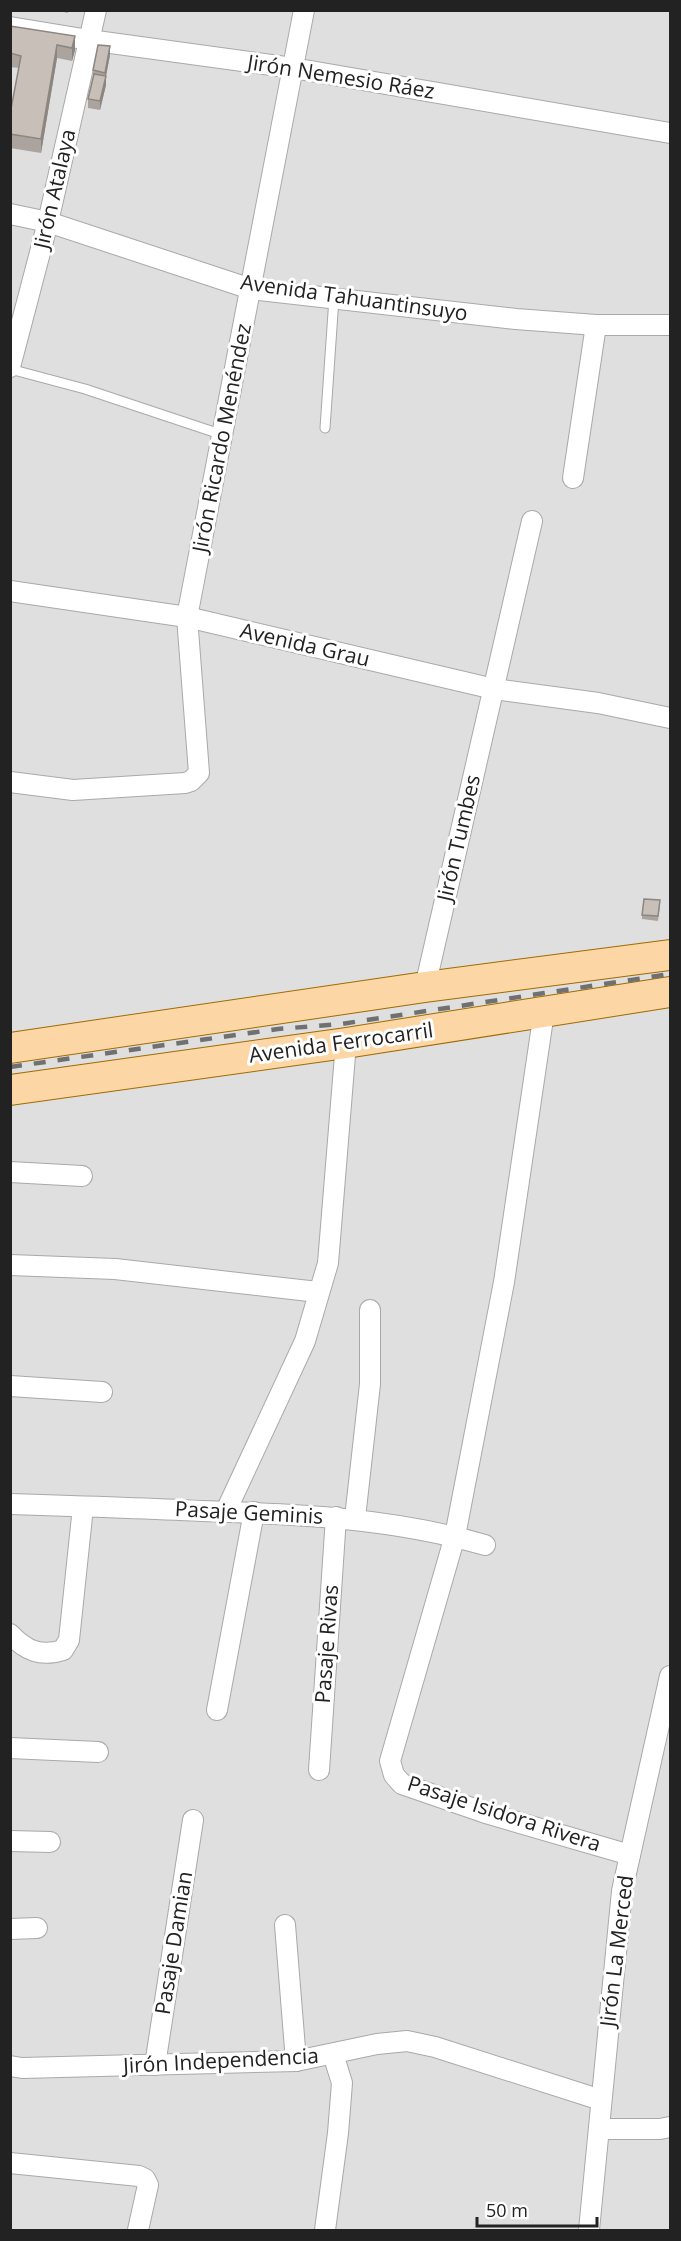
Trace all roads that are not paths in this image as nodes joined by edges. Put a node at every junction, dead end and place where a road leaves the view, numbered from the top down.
1 (96, 10) edge
2 (304, 10) edge
3 (10, 27) edge
4 (89, 40) junction
5 (293, 68) junction
6 (670, 133) edge
7 (10, 213) edge
8 (48, 222) junction
9 (251, 288) junction
10 (334, 298) junction
11 (596, 325) junction
12 (670, 325) edge
13 (10, 368) edge
14 (325, 428) dead end
15 (223, 435) junction
16 (573, 478) dead end
17 (532, 520) dead end
18 (10, 591) edge
19 (187, 617) junction
20 (494, 689) junction
21 (670, 718) edge
22 (10, 782) edge
23 (669, 946) edge
24 (425, 987) junction
25 (666, 993) edge
26 (544, 1012) junction
27 (346, 1043) junction
28 (10, 1048) edge
29 (10, 1090) edge
30 (10, 1172) edge
31 (82, 1176) dead end
32 (10, 1265) edge
33 (318, 1292) junction
34 (370, 1310) dead end
35 (10, 1386) edge
36 (102, 1392) dead end
37 (10, 1504) edge
38 (83, 1507) junction
39 (226, 1511) junction
40 (254, 1512) junction
41 (345, 1518) junction
42 (455, 1536) junction
43 (485, 1545) dead end
44 (10, 1634) edge
45 (670, 1676) edge
46 (217, 1710) dead end
47 (10, 1748) edge
48 (98, 1752) dead end
49 (319, 1770) dead end
50 (193, 1820) dead end
51 (10, 1841) edge
52 (50, 1842) dead end
53 (630, 1855) junction
54 (285, 1925) dead end
55 (37, 1928) dead end
56 (10, 1929) edge
57 (333, 2055) junction
58 (296, 2061) junction
59 (156, 2065) junction
60 (10, 2066) edge
61 (601, 2100) junction
62 (670, 2127) edge
63 (599, 2129) junction
64 (10, 2163) edge
65 (138, 2230) edge
66 (325, 2230) edge
67 (590, 2230) edge

1 - 4 street, Jirón Atalaya
2 - 5 street, Jirón Ricardo Menéndez
3 - 4 street, Jirón Nemesio Ráez
4 - 5 street, Jirón Nemesio Ráez
4 - 8 street, Jirón Atalaya
5 - 6 street, Jirón Nemesio Ráez
5 - 9 street, Jirón Ricardo Menéndez
7 - 8 street, Avenida Tahuantinsuyo
8 - 9 street, Avenida Tahuantinsuyo
8 - 13 street, Jirón Atalaya
9 - 10 street, Avenida Tahuantinsuyo
9 - 15 street, Jirón Ricardo Menéndez
10 - 11 street, Avenida Tahuantinsuyo
10 - 14 lane
11 - 12 street, Avenida Tahuantinsuyo
11 - 16 street
13 - 15 lane
15 - 19 street, Jirón Ricardo Menéndez
17 - 20 street, Jirón Tumbes
18 - 19 street, Avenida Grau
19 - 20 street, Avenida Grau
19 - 22 street, Jirón Ricardo Menéndez
20 - 21 street, Avenida Grau
20 - 24 street, Jirón Tumbes
23 - 24 main road, Avenida Ferrocarril
23 - 25 main road
24 - 28 main road, Avenida Ferrocarril
25 - 26 main road, Avenida Ferrocarril
26 - 27 main road, Avenida Ferrocarril
26 - 42 street
27 - 29 main road, Avenida Ferrocarril
27 - 33 street
30 - 31 street
32 - 33 street
33 - 39 street
34 - 41 street, Pasaje Rivas
35 - 36 street
37 - 38 street, Pasaje Geminis
38 - 39 street, Pasaje Geminis
38 - 44 street
39 - 40 street, Pasaje Geminis
40 - 41 street, Pasaje Geminis
40 - 46 street
41 - 42 street, Pasaje Geminis
41 - 49 street, Pasaje Rivas
42 - 43 street, Pasaje Geminis
42 - 53 street, Pasaje Isidora Rivera
45 - 53 street, Jirón La Merced
47 - 48 street
50 - 59 street, Pasaje Damian
51 - 52 street
53 - 61 street, Jirón La Merced
54 - 58 street
55 - 56 street
57 - 58 street, Jirón Independencia
57 - 61 street, Jirón Independencia
57 - 66 street
58 - 59 street, Jirón Independencia
59 - 60 street, Jirón Independencia
61 - 63 street, Jirón La Merced
62 - 63 street
63 - 67 street, Jirón La Merced
64 - 65 street

